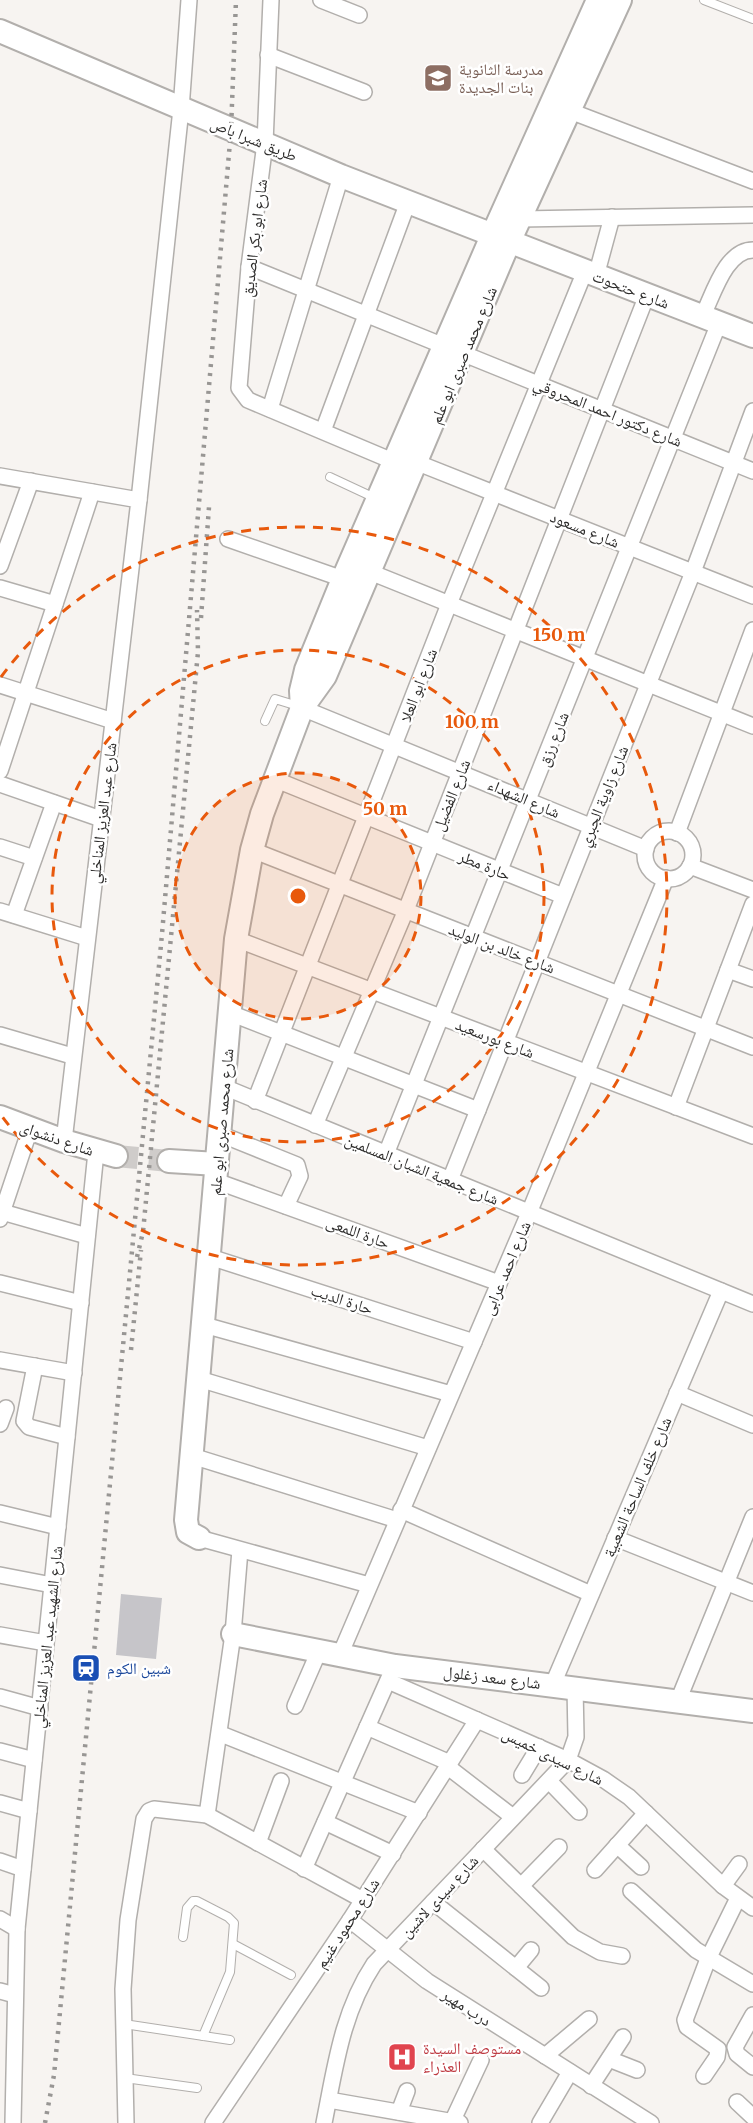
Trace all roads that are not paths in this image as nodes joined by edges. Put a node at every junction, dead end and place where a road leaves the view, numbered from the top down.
1 (189, 0) edge
2 (271, 0) edge
3 (321, 0) edge
4 (598, 0) edge
5 (620, 0) edge
6 (705, 0) edge
7 (359, 15) dead end
8 (753, 19) edge
9 (0, 31) edge
10 (268, 55) junction
11 (364, 92) dead end
12 (182, 109) junction
13 (570, 111) junction
14 (265, 143) junction
15 (341, 176) junction
16 (753, 181) edge
17 (408, 202) junction
18 (752, 212) edge
19 (612, 217) junction
20 (520, 219) junction
21 (500, 239) junction
22 (753, 250) edge
23 (249, 267) junction
24 (590, 273) junction
25 (306, 290) junction
26 (647, 295) junction
27 (366, 314) junction
28 (711, 320) junction
29 (753, 336) edge
30 (454, 350) junction
31 (538, 384) junction
32 (270, 409) junction
33 (602, 410) junction
34 (753, 411) edge
35 (323, 432) junction
36 (673, 439) junction
37 (394, 462) junction
38 (417, 463) junction
39 (733, 463) junction
40 (753, 471) edge
41 (0, 476) edge
42 (330, 477) dead end
43 (31, 481) junction
44 (92, 492) junction
45 (493, 493) junction
46 (131, 499) junction
47 (388, 503) junction
48 (560, 519) junction
49 (228, 539) dead end
50 (4, 545) edge
51 (630, 547) junction
52 (0, 566) edge
53 (370, 572) junction
54 (693, 572) junction
55 (343, 579) junction
56 (0, 588) edge
57 (753, 596) edge
58 (55, 604) junction
59 (449, 604) junction
60 (516, 630) junction
61 (753, 630) edge
62 (585, 658) junction
63 (648, 683) junction
64 (0, 685) edge
65 (26, 693) junction
66 (302, 708) junction
67 (722, 713) junction
68 (113, 721) junction
69 (266, 721) dead end
70 (753, 726) edge
71 (395, 744) junction
72 (0, 771) edge
73 (461, 771) junction
74 (274, 779) junction
75 (0, 784) edge
76 (528, 800) junction
77 (54, 803) junction
78 (367, 817) junction
79 (101, 819) junction
80 (591, 826) junction
81 (677, 833) junction
82 (432, 843) junction
83 (0, 847) edge
84 (646, 849) junction
85 (252, 850) junction
86 (34, 858) junction
87 (690, 866) junction
88 (500, 870) junction
89 (666, 878) junction
90 (341, 885) junction
91 (753, 890) edge
92 (563, 896) junction
93 (753, 904) edge
94 (406, 910) junction
95 (7, 913) edge
96 (473, 937) junction
97 (87, 938) junction
98 (236, 939) junction
99 (537, 962) junction
100 (309, 967) junction
101 (728, 970) junction
102 (753, 979) edge
103 (372, 991) junction
104 (619, 994) junction
105 (230, 1014) junction
106 (441, 1017) junction
107 (706, 1028) junction
108 (281, 1034) junction
109 (0, 1035) edge
110 (505, 1042) junction
111 (753, 1047) edge
112 (72, 1056) junction
113 (344, 1058) junction
114 (586, 1073) junction
115 (414, 1085) junction
116 (224, 1087) junction
117 (255, 1101) junction
118 (676, 1107) junction
119 (478, 1110) junction
120 (0, 1117) edge
121 (315, 1125) junction
122 (30, 1129) junction
123 (220, 1134) junction
124 (753, 1136) edge
125 (64, 1141) junction
126 (106, 1154) joint
127 (386, 1154) junction
128 (169, 1161) tunnel mouth
129 (217, 1172) junction
130 (450, 1180) junction
131 (286, 1206) junction
132 (529, 1213) junction
133 (1, 1215) edge
134 (87, 1236) junction
135 (210, 1257) junction
136 (499, 1282) junction
137 (0, 1283) edge
138 (721, 1291) junction
139 (752, 1299) edge
140 (81, 1303) junction
141 (204, 1325) junction
142 (474, 1342) junction
143 (0, 1360) edge
144 (35, 1366) junction
145 (74, 1373) junction
146 (199, 1379) junction
147 (677, 1393) junction
148 (451, 1394) junction
149 (6, 1408) dead end
150 (0, 1424) edge
151 (753, 1425) edge
152 (67, 1437) junction
153 (428, 1448) junction
154 (192, 1456) junction
155 (0, 1513) edge
156 (399, 1515) junction
157 (753, 1518) edge
158 (58, 1527) junction
159 (199, 1538) joint
160 (615, 1538) junction
161 (240, 1550) junction
162 (0, 1575) edge
163 (726, 1582) junction
164 (52, 1585) junction
165 (369, 1585) junction
166 (753, 1593) edge
167 (591, 1594) junction
168 (0, 1635) edge
169 (233, 1635) junction
170 (46, 1643) junction
171 (329, 1653) junction
172 (392, 1673) junction
173 (564, 1685) junction
174 (0, 1697) edge
175 (678, 1701) junction
176 (296, 1706) dead end
177 (39, 1708) junction
178 (753, 1712) edge
179 (477, 1720) junction
180 (368, 1727) junction
181 (221, 1734) junction
182 (539, 1747) junction
183 (0, 1751) edge
184 (34, 1760) junction
185 (568, 1760) junction
186 (449, 1765) junction
187 (522, 1775) dead end
188 (281, 1781) dead end
189 (344, 1781) junction
190 (549, 1781) junction
191 (0, 1803) edge
192 (29, 1811) junction
193 (579, 1812) dead end
194 (419, 1813) junction
195 (646, 1813) junction
196 (207, 1815) junction
197 (513, 1817) junction
198 (326, 1822) junction
199 (258, 1843) junction
200 (617, 1845) junction
201 (559, 1847) dead end
202 (483, 1849) junction
203 (393, 1854) junction
204 (0, 1861) edge
205 (739, 1864) dead end
206 (641, 1867) dead end
207 (23, 1869) junction
208 (304, 1869) junction
209 (595, 1870) dead end
210 (521, 1886) junction
211 (723, 1886) junction
212 (631, 1891) dead end
213 (738, 1898) junction
214 (363, 1900) junction
215 (433, 1902) junction
216 (753, 1908) edge
217 (0, 1919) edge
218 (350, 1920) junction
219 (17, 1929) junction
220 (183, 1937) dead end
221 (233, 1944) junction
222 (387, 1950) junction
223 (531, 1950) dead end
224 (622, 1956) dead end
225 (708, 1959) junction
226 (516, 1968) junction
227 (291, 1975) dead end
228 (753, 1984) edge
229 (541, 1988) dead end
230 (7, 1993) edge
231 (753, 2015) edge
232 (590, 2019) dead end
233 (124, 2024) junction
234 (203, 2036) junction
235 (622, 2037) dead end
236 (230, 2040) dead end
237 (0, 2050) edge
238 (15, 2055) junction
239 (545, 2056) junction
240 (609, 2059) junction
241 (481, 2060) dead end
242 (753, 2067) edge
243 (637, 2070) dead end
244 (570, 2072) junction
245 (704, 2076) dead end
246 (125, 2078) junction
247 (591, 2086) junction
248 (197, 2088) dead end
249 (407, 2091) dead end
250 (329, 2100) junction
251 (737, 2102) dead end
252 (399, 2112) junction
253 (380, 2116) edge
254 (753, 2117) edge
255 (641, 2120) edge
256 (9, 2121) edge
257 (218, 2121) edge
258 (456, 2122) edge
259 (126, 2123) edge
260 (324, 2123) edge
261 (540, 2123) edge

1 - 12 street, شارع عبد العزيز المناخلي
2 - 10 street, شارع ابو بكر الصديق
3 - 7 street
4 - 21 street, شارع محمد صبرى ابو علم
5 - 13 street, شارع محمد صبرى ابو علم
6 - 8 lane
9 - 12 street, طريق شبرا باص
10 - 11 street
10 - 14 street, شارع ابو بكر الصديق
12 - 14 street, طريق شبرا باص
12 - 46 street, شارع عبد العزيز المناخلي
13 - 16 street
13 - 20 street, شارع محمد صبرى ابو علم
14 - 15 street, طريق شبرا باص
14 - 23 street, شارع ابو بكر الصديق
15 - 17 street, طريق شبرا باص
15 - 25 street
17 - 21 street, طريق شبرا باص
17 - 27 street
18 - 19 street
19 - 20 street
19 - 24 street, شارع ابو العلا
20 - 21 street, شارع محمد صبرى ابو علم
21 - 24 street, شارع حتحوت
21 - 30 street, شارع محمد صبرى ابو علم
22 - 28 street, شارع رزق
23 - 25 street, شارع دكتور احمد المحروقي
23 - 32 street, شارع ابو بكر الصديق
24 - 26 street, شارع حتحوت
24 - 31 street, شارع ابو العلا
25 - 27 street, شارع دكتور احمد المحروقي
25 - 32 street
26 - 28 street, شارع حتحوت
26 - 33 street, شارع الفضيل
27 - 30 street, شارع دكتور احمد المحروقي
27 - 35 street
28 - 29 street, شارع حتحوت
28 - 36 street, شارع رزق
30 - 31 street, شارع دكتور احمد المحروقي
30 - 37 street, شارع محمد صبرى ابو علم
30 - 38 street, شارع محمد صبرى ابو علم
31 - 33 street, شارع دكتور احمد المحروقي
31 - 45 street, شارع ابو العلا
32 - 35 street
33 - 36 street, شارع دكتور احمد المحروقي
33 - 48 street, شارع الفضيل
34 - 39 street, شارع زاوية الجبري
35 - 37 street
36 - 39 street, شارع دكتور احمد المحروقي
36 - 51 street, شارع رزق
37 - 47 street, شارع محمد صبرى ابو علم
38 - 45 street, شارع مسعود
38 - 47 street, شارع محمد صبرى ابو علم
39 - 40 street, شارع دكتور احمد المحروقي
39 - 54 street, شارع زاوية الجبري
41 - 43 street
42 - 47 lane
43 - 44 street
43 - 50 street
44 - 46 street
44 - 58 street
45 - 48 street, شارع مسعود
45 - 59 street, شارع ابو العلا
46 - 68 street, شارع عبد العزيز المناخلي
47 - 53 street, شارع محمد صبرى ابو علم
47 - 55 street, شارع محمد صبرى ابو علم
48 - 51 street, شارع مسعود
48 - 60 street, شارع الفضيل
49 - 55 street
50 - 52 street
51 - 54 street, شارع مسعود
51 - 62 street, شارع رزق
53 - 59 street
53 - 66 street, شارع محمد صبرى ابو علم
54 - 57 street, شارع مسعود
54 - 63 street, شارع زاوية الجبري
55 - 66 street, شارع محمد صبرى ابو علم
56 - 58 street
58 - 65 street
59 - 60 street
59 - 71 street, شارع ابو العلا
60 - 62 street
60 - 73 street, شارع الفضيل
61 - 67 street
62 - 63 street
62 - 76 street, شارع رزق
63 - 67 street
63 - 80 street, شارع زاوية الجبري
64 - 65 street
65 - 68 street
65 - 72 street
66 - 69 lane
66 - 71 street, شارع الشهداء
66 - 74 street, شارع محمد صبرى ابو علم
67 - 70 street
67 - 81 street
68 - 79 street, شارع عبد العزيز المناخلي
71 - 73 street, شارع الشهداء
71 - 78 street, شارع ابو العلا
73 - 76 street, شارع الشهداء
73 - 82 street, شارع الفضيل
74 - 78 street, حارة مطر
74 - 85 street, شارع محمد صبرى ابو علم
75 - 77 street
76 - 80 street, شارع الشهداء
76 - 88 street, شارع رزق
77 - 79 street
77 - 86 street
78 - 82 street, حارة مطر
78 - 90 street, شارع ابو العلا
79 - 97 street, شارع عبد العزيز المناخلي
80 - 84 street, شارع الشهداء
80 - 92 street, شارع زاوية الجبري
81 - 84 street
81 - 87 street
82 - 88 street, حارة مطر
82 - 94 street, شارع الفضيل
83 - 86 street
84 - 89 street
85 - 90 street, شارع خالد بن الوليد
85 - 98 street, شارع محمد صبرى ابو علم
86 - 95 street
87 - 89 street
87 - 91 street
88 - 92 street, حارة مطر
88 - 96 street, شارع رزق
89 - 104 street, شارع احمد عرابى
90 - 94 street, شارع خالد بن الوليد
90 - 100 street, شارع ابو العلا
92 - 99 street, شارع زاوية الجبري
93 - 101 street
94 - 96 street, شارع خالد بن الوليد
94 - 103 street, شارع الفضيل
95 - 97 street
96 - 99 street, شارع خالد بن الوليد
96 - 106 street, شارع رزق
97 - 112 street, شارع عبد العزيز المناخلي
98 - 100 street, شارع بورسعيد
98 - 105 street, شارع محمد صبرى ابو علم
99 - 104 street, شارع خالد بن الوليد
99 - 110 street, شارع زاوية الجبري
100 - 103 street, شارع بورسعيد
100 - 108 street, شارع ابو العلا
101 - 102 street
101 - 107 street
103 - 106 street, شارع بورسعيد
103 - 113 street, شارع الفضيل
104 - 107 street, شارع خالد بن الوليد
104 - 114 street, شارع احمد عرابى
105 - 108 street
105 - 116 street, شارع محمد صبرى ابو علم
106 - 110 street, شارع بورسعيد
106 - 115 street, شارع رزق
107 - 111 street, شارع خالد بن الوليد
107 - 118 street
108 - 113 street
108 - 117 street, شارع ابو العلا
109 - 112 street
110 - 114 street, شارع بورسعيد
110 - 119 street, شارع زاوية الجبري
112 - 125 street, شارع عبد العزيز المناخلي
113 - 115 street
113 - 121 street, شارع الفضيل
114 - 118 street, شارع بورسعيد
114 - 132 street, شارع احمد عرابى
115 - 119 street
115 - 127 street, شارع رزق
116 - 117 street, شارع جمعية الشبان المسلمين
116 - 123 street, شارع محمد صبرى ابو علم
117 - 121 street, شارع جمعية الشبان المسلمين
118 - 124 street, شارع بورسعيد
119 - 130 street, شارع زاوية الجبري
120 - 122 street, شارع دنشواى
121 - 127 street, شارع جمعية الشبان المسلمين
122 - 125 street, شارع دنشواى
122 - 133 street
123 - 129 street, شارع محمد صبرى ابو علم
123 - 131 street
125 - 126 street, شارع دنشواى
126 - 134 street, شارع الشهيد عبد العزيز المناخلي
127 - 130 street, شارع جمعية الشبان المسلمين
128 - 129 street
129 - 131 street, حارة اللمعى
129 - 135 street, شارع محمد صبرى ابو علم
130 - 132 street, شارع جمعية الشبان المسلمين
131 - 136 street, حارة اللمعى
132 - 136 street, شارع احمد عرابى
132 - 138 street, شارع جمعية الشبان المسلمين
133 - 134 street
134 - 140 street, شارع الشهيد عبد العزيز المناخلي
135 - 141 street, شارع محمد صبرى ابو علم
135 - 142 street, حارة الديب
136 - 142 street, شارع احمد عرابى
137 - 140 street
138 - 139 street, شارع جمعية الشبان المسلمين
138 - 147 street, شارع خلف الساحة الشعبية
140 - 145 street, شارع الشهيد عبد العزيز المناخلي
141 - 146 street, شارع محمد صبرى ابو علم
141 - 148 street
142 - 148 street, شارع احمد عرابى
143 - 144 street
144 - 145 street
144 - 152 street
145 - 152 street, شارع الشهيد عبد العزيز المناخلي
146 - 153 street
146 - 154 street, شارع محمد صبرى ابو علم
147 - 151 street
147 - 160 street, شارع خلف الساحة الشعبية
148 - 153 street, شارع احمد عرابى
149 - 150 street
152 - 158 street, شارع الشهيد عبد العزيز المناخلي
153 - 156 street, شارع احمد عرابى
154 - 156 street
154 - 159 street, شارع محمد صبرى ابو علم
155 - 158 street
156 - 165 street, شارع احمد عرابى
156 - 167 street
157 - 163 street
158 - 164 street, شارع الشهيد عبد العزيز المناخلي
159 - 161 street
160 - 163 street
160 - 167 street, شارع خلف الساحة الشعبية
161 - 165 street
161 - 169 street
162 - 164 street
163 - 166 street
163 - 175 street
164 - 170 street, شارع الشهيد عبد العزيز المناخلي
165 - 171 street, شارع احمد عرابى
167 - 173 street, شارع خلف الساحة الشعبية
168 - 170 street
169 - 171 street, شارع سعد زغلول
169 - 181 street
170 - 177 street, شارع الشهيد عبد العزيز المناخلي
171 - 172 street, شارع سعد زغلول
171 - 176 street, شارع احمد عرابى
172 - 173 street, شارع سعد زغلول
172 - 179 street, شارع سيدى خميس
172 - 180 street
173 - 175 street, شارع سعد زغلول
173 - 185 street, شارع سيدى لاشين
174 - 177 street
175 - 178 street, شارع سعد زغلول
177 - 184 street, شارع الشهيد عبد العزيز المناخلي
179 - 182 street, شارع سيدى خميس
179 - 186 street, شارع محمود غنيم
180 - 186 street
180 - 189 street
181 - 189 street
181 - 196 street
182 - 185 street, شارع سيدى خميس
182 - 187 street
183 - 184 street
184 - 192 street, شارع الشهيد عبد العزيز المناخلي
185 - 190 street, شارع سيدى لاشين
185 - 195 street, شارع سيدى خميس
186 - 194 street, شارع محمود غنيم
186 - 197 street
188 - 199 street
189 - 194 street
189 - 198 street
190 - 193 street
190 - 197 street, شارع سيدى لاشين
191 - 192 street
192 - 207 street, شارع الشهيد عبد العزيز المناخلي
194 - 203 street, شارع محمود غنيم
195 - 200 street
195 - 211 street, شارع سيدى خميس
196 - 199 street
196 - 233 street
197 - 202 street, شارع سيدى لاشين
198 - 203 street
198 - 208 street
199 - 208 street
200 - 206 street
200 - 209 street
201 - 210 street
202 - 210 street
202 - 215 street, شارع سيدى لاشين
203 - 214 street, شارع محمود غنيم
204 - 207 street
205 - 211 street
207 - 219 street, شارع الشهيد عبد العزيز المناخلي
208 - 214 street
210 - 224 street
211 - 213 street, شارع سيدى خميس
212 - 225 street
213 - 216 street, شارع سيدى خميس
213 - 225 street
214 - 218 street, شارع محمود غنيم
215 - 222 street, شارع سيدى لاشين
215 - 226 street
217 - 219 street
218 - 222 street, درب مهير
218 - 257 street, شارع محمود غنيم
219 - 230 street, شارع الشهيد عبد العزيز المناخلي
220 - 221 lane
221 - 227 lane
221 - 234 lane
222 - 239 street, درب مهير
222 - 250 street, شارع سيدى لاشين
223 - 226 street
225 - 228 street
225 - 245 street
226 - 229 street
230 - 238 street, شارع الشهيد عبد العزيز المناخلي
231 - 242 street
232 - 239 street
233 - 234 lane
233 - 246 street
234 - 236 lane
235 - 240 street
237 - 238 street
238 - 256 street, شارع الشهيد عبد العزيز المناخلي
239 - 244 street, درب مهير
240 - 243 street
240 - 247 street
241 - 258 street
244 - 247 street, درب مهير
244 - 261 street
246 - 248 lane
246 - 259 street
247 - 255 street, درب مهير
249 - 252 street
250 - 253 street
250 - 260 street, شارع سيدى لاشين
251 - 254 street
252 - 253 street
252 - 258 street

